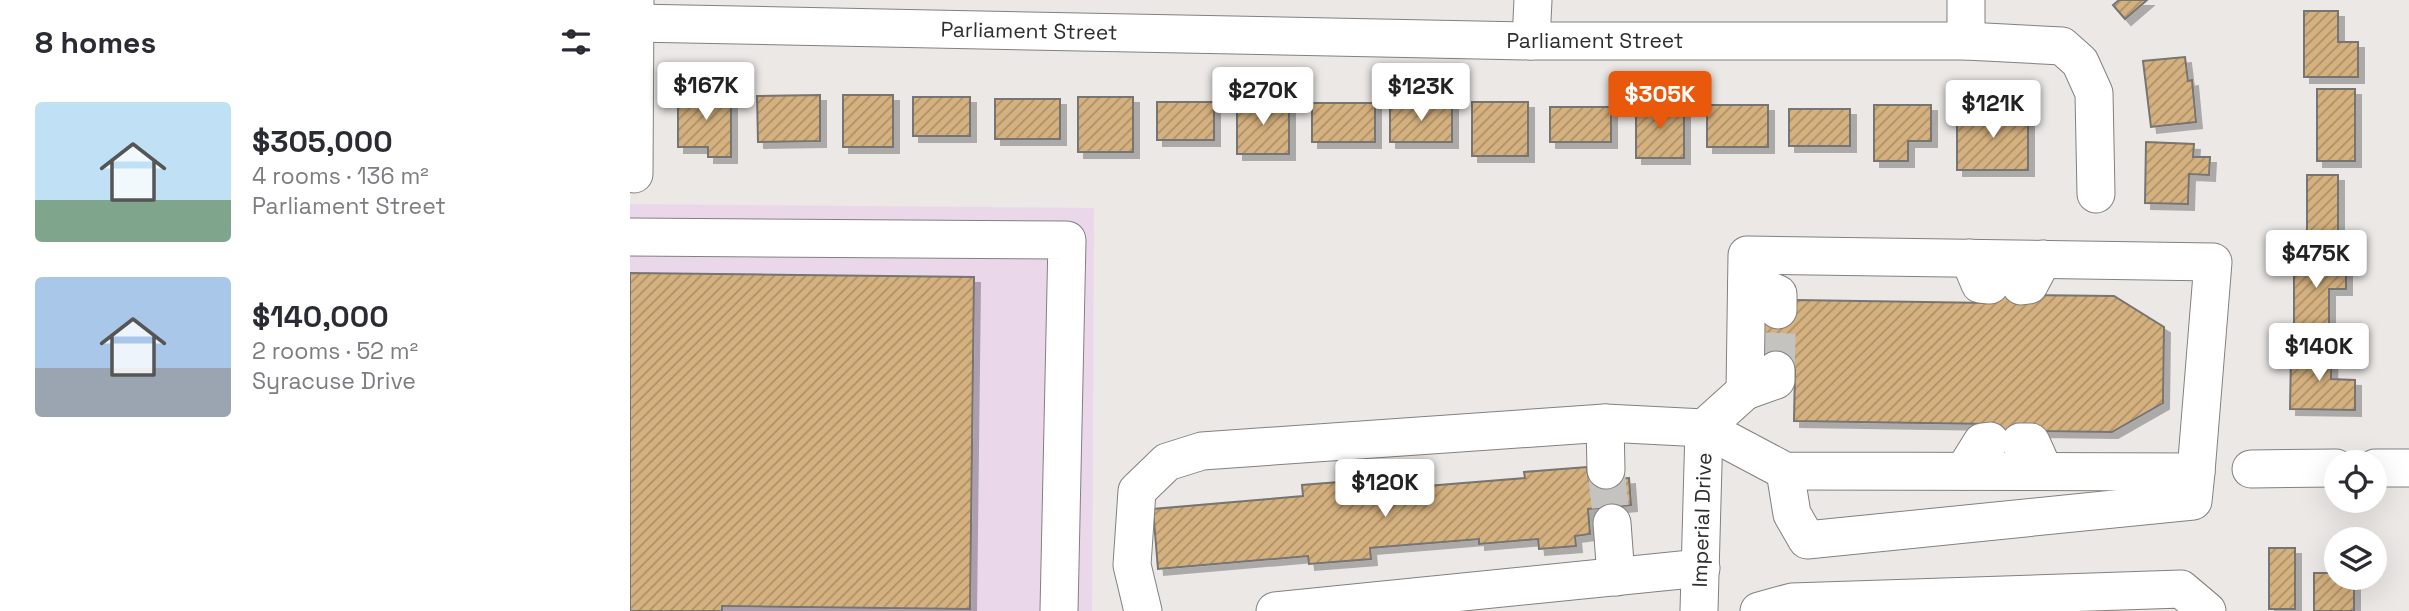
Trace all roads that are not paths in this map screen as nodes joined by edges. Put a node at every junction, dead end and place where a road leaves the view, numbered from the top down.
1 (1533, 0) edge
2 (1966, 0) edge
3 (634, 12) edge
4 (1531, 41) junction
5 (1965, 41) junction
6 (634, 174) dead end
7 (2096, 194) dead end
8 (630, 237) edge
9 (1747, 281) junction
10 (1778, 310) tunnel mouth
11 (1776, 370) dead end
12 (1745, 391) junction
13 (1605, 423) junction
14 (1704, 428) junction
15 (2324, 468) edge
16 (2387, 468) edge
17 (2409, 468) edge
18 (2251, 469) dead end
19 (1606, 470) tunnel mouth
20 (1786, 471) junction
21 (1964, 471) junction
22 (2044, 471) junction
23 (2196, 472) junction
24 (1612, 523) tunnel mouth
25 (1701, 568) junction
26 (1616, 577) junction
27 (1781, 608) edge
28 (1059, 611) edge
29 (1143, 611) edge
30 (1275, 611) edge
31 (1699, 611) edge
32 (2207, 611) edge

1 - 4 street
2 - 5 street
3 - 4 street, Parliament Street
3 - 6 street
4 - 5 street, Parliament Street
5 - 7 street, Parliament Street
8 - 28 street
9 - 10 street
9 - 12 street
9 - 23 street
11 - 12 street
12 - 14 street
13 - 14 street
13 - 19 street
13 - 29 street
14 - 20 street
14 - 25 street, Imperial Drive
15 - 18 street
16 - 17 street
20 - 21 street
20 - 23 street
21 - 22 street
21 - 22 street
22 - 23 street
24 - 26 street
25 - 26 street
25 - 31 street, Imperial Drive
26 - 30 street
27 - 32 street

